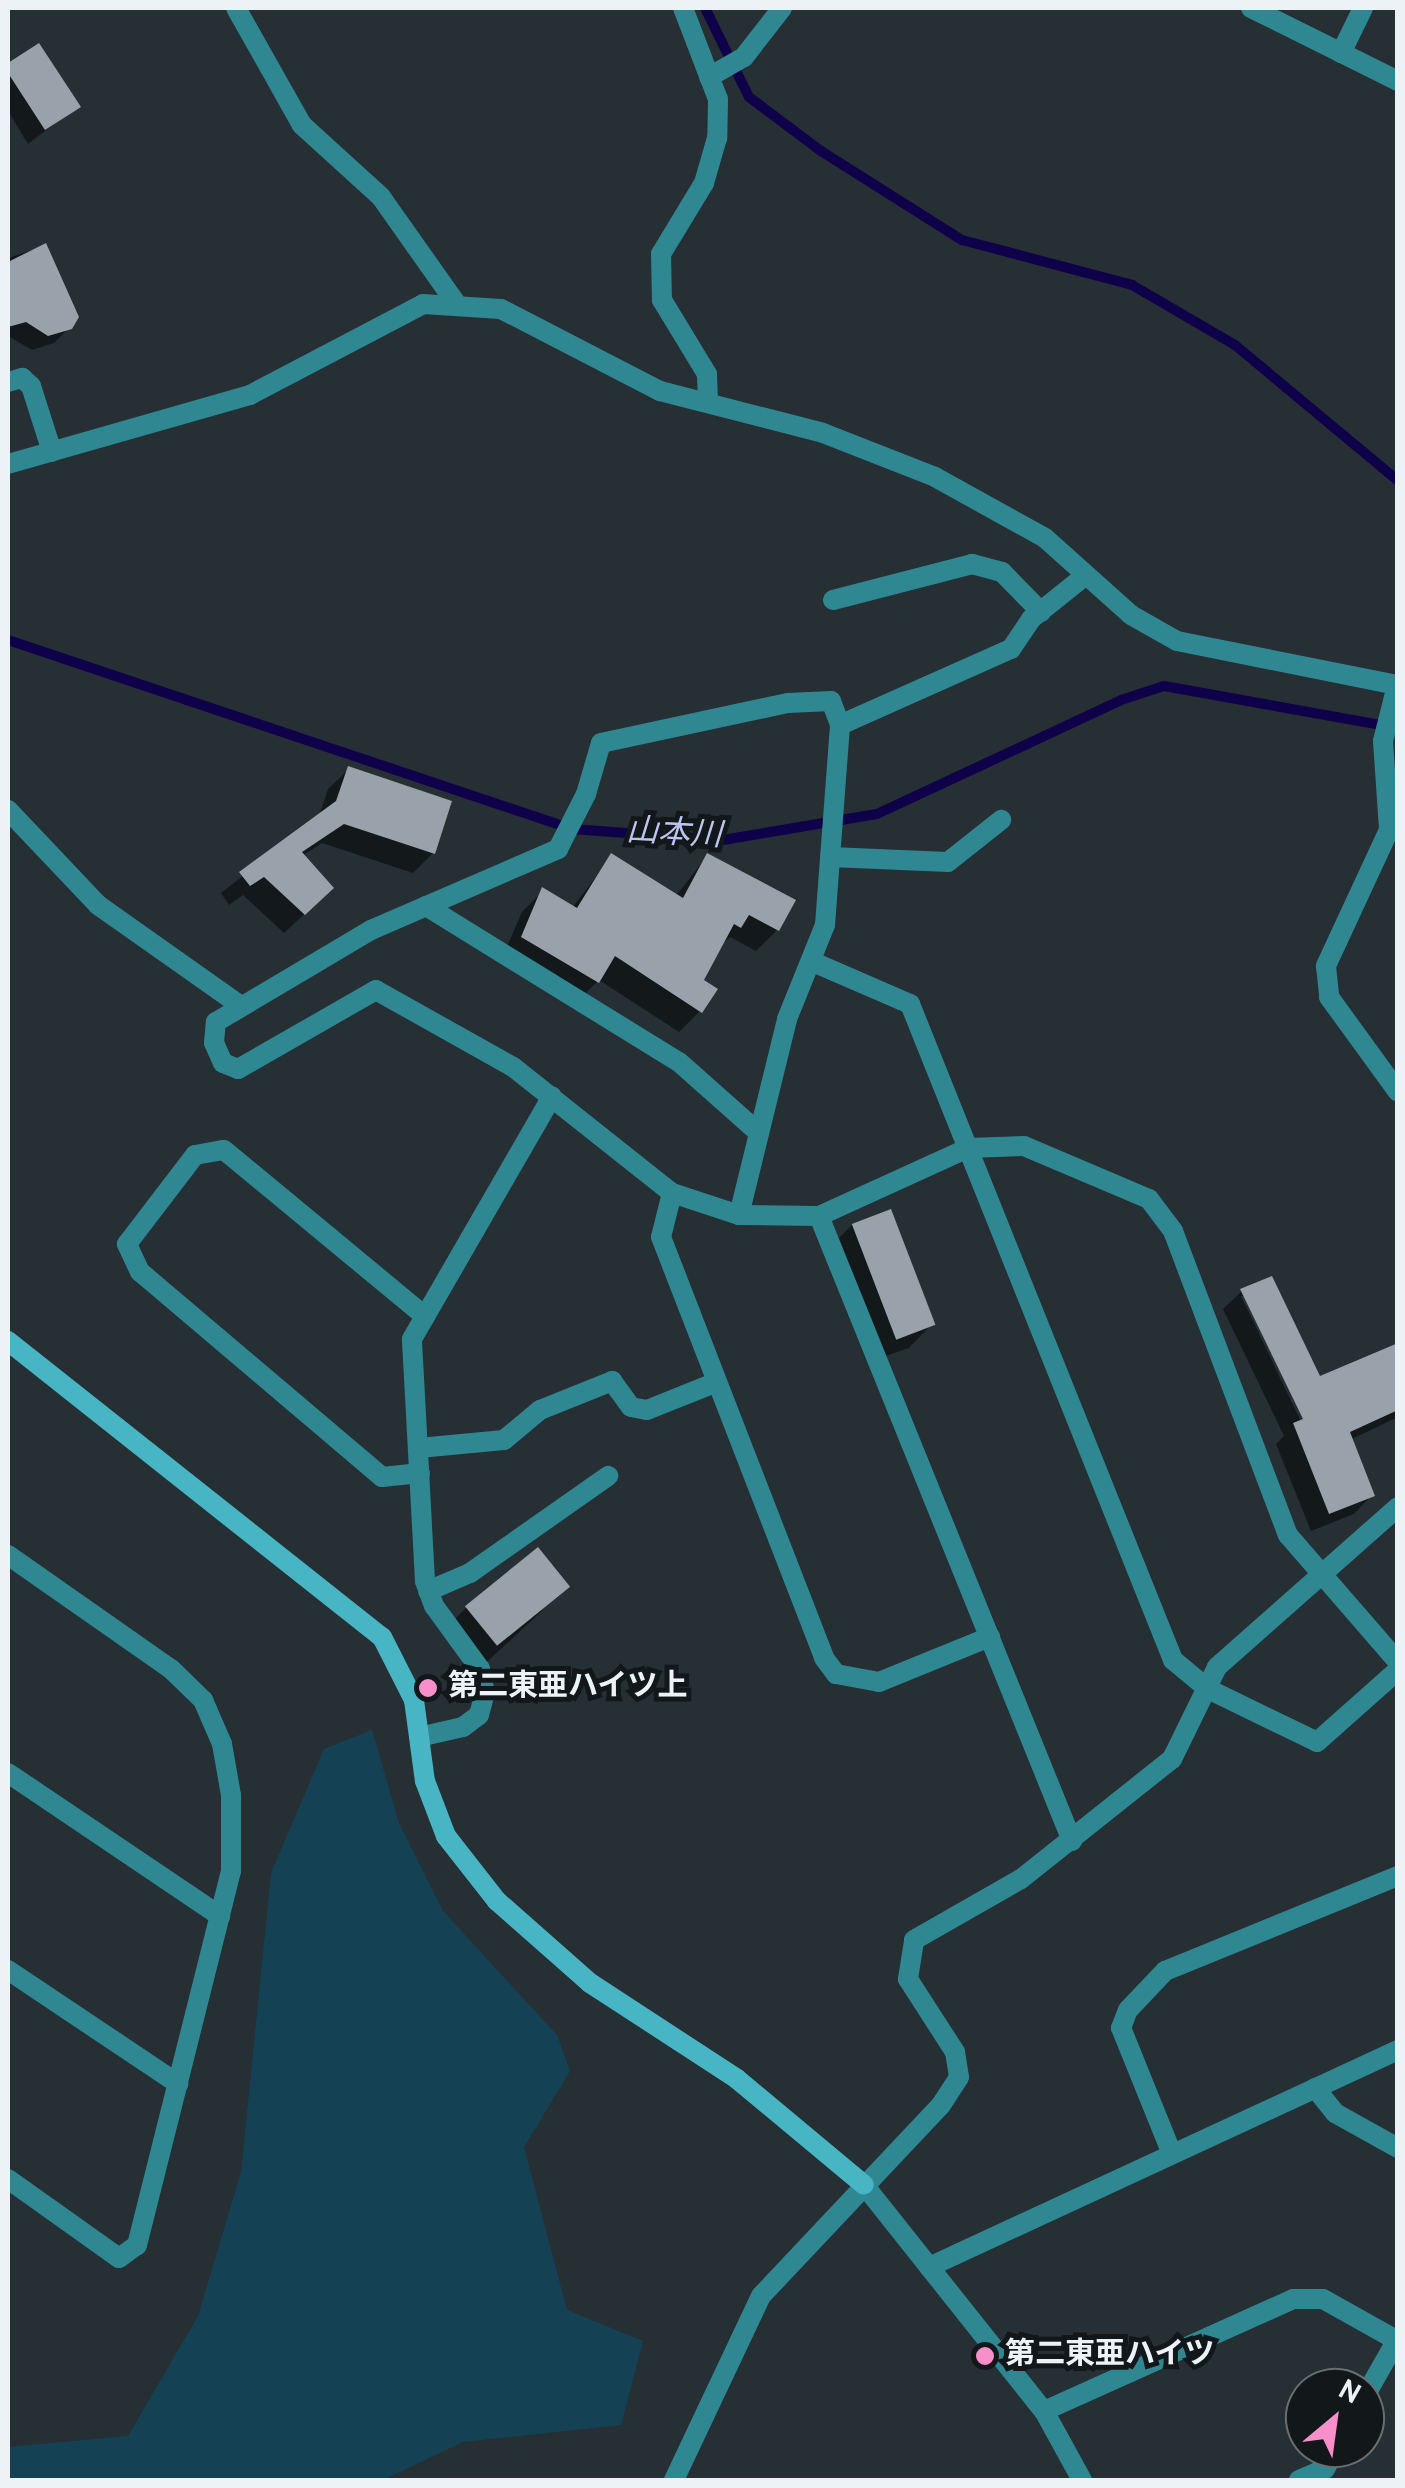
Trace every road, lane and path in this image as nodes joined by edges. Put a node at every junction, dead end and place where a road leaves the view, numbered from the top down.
1 (236, 8) edge
2 (683, 8) edge
3 (782, 8) edge
4 (1250, 8) edge
5 (1363, 8) edge
6 (1340, 53) junction
7 (709, 77) junction
8 (1398, 81) edge
9 (454, 302) junction
10 (8, 382) edge
11 (708, 403) junction
12 (52, 452) junction
13 (8, 464) edge
14 (1086, 575) junction
15 (834, 600) dead end
16 (1041, 612) junction
17 (1397, 685) edge
18 (840, 725) junction
19 (8, 810) edge
20 (1001, 820) dead end
21 (830, 857) junction
22 (426, 906) junction
23 (814, 962) junction
24 (240, 1004) junction
25 (1398, 1092) edge
26 (552, 1096) junction
27 (759, 1133) junction
28 (968, 1148) junction
29 (672, 1193) junction
30 (739, 1214) junction
31 (819, 1216) junction
32 (426, 1316) junction
33 (8, 1341) edge
34 (717, 1382) junction
35 (419, 1448) junction
36 (420, 1473) junction
37 (608, 1476) dead end
38 (1398, 1507) edge
39 (8, 1555) edge
40 (1320, 1575) junction
41 (428, 1590) junction
42 (990, 1637) junction
43 (1398, 1662) edge
44 (1398, 1670) edge
45 (1208, 1688) junction
46 (419, 1737) junction
47 (8, 1772) edge
48 (1072, 1841) junction
49 (1398, 1876) edge
50 (220, 1916) junction
51 (8, 1970) edge
52 (1398, 2050) edge
53 (178, 2084) junction
54 (1314, 2088) junction
55 (1398, 2148) edge
56 (1172, 2154) junction
57 (8, 2180) edge
58 (864, 2185) junction
59 (928, 2266) junction
60 (1397, 2340) edge
61 (1381, 2368) edge
62 (1044, 2411) junction
63 (1325, 2468) edge
64 (674, 2480) edge
65 (1082, 2480) edge
66 (1299, 2480) edge

1 - 9 street
2 - 7 street
3 - 7 street
4 - 6 street
5 - 6 street
6 - 8 street
7 - 11 street
9 - 11 street
9 - 12 street
10 - 12 street
11 - 14 street
12 - 13 street
14 - 16 street
14 - 17 street
15 - 16 street
16 - 18 street
17 - 25 street
18 - 21 street
18 - 22 street
19 - 24 street
20 - 21 street
21 - 23 street
22 - 24 street
22 - 27 street
23 - 27 street
23 - 28 street
24 - 26 street
26 - 29 street
26 - 32 street
27 - 30 street
28 - 31 street
28 - 40 street
28 - 45 street
29 - 30 street
29 - 34 street
30 - 31 street
31 - 42 street
32 - 35 street
32 - 36 street
33 - 46 street
34 - 35 street
34 - 42 street
35 - 36 street
36 - 41 street
37 - 41 street
38 - 40 street
39 - 50 street
40 - 43 street
40 - 45 street
41 - 46 street
42 - 48 street
44 - 45 street
45 - 48 street
46 - 58 street
47 - 50 street
48 - 58 street
49 - 56 street
50 - 53 street
51 - 53 street
52 - 54 street
53 - 57 street
54 - 55 street
54 - 56 street
56 - 59 street
58 - 59 street
58 - 64 street
59 - 62 street
60 - 61 street
60 - 62 street
62 - 65 street
63 - 66 street

